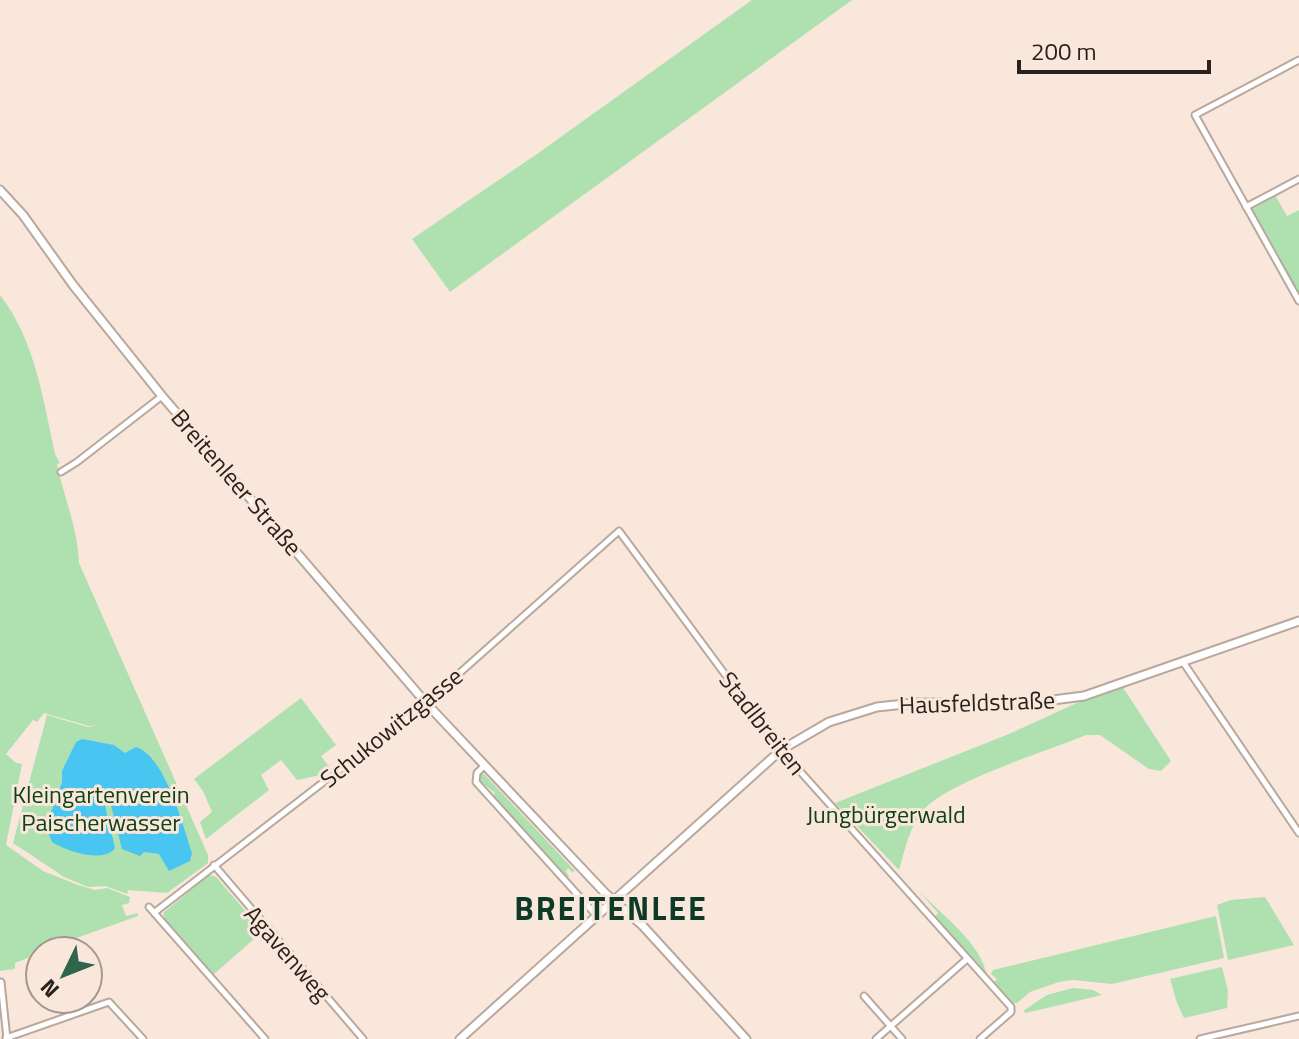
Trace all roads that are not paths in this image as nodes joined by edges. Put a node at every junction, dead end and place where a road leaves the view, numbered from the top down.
1 (1299, 60) edge
2 (1299, 179) edge
3 (0, 190) edge
4 (1246, 207) junction
5 (1299, 301) edge
6 (162, 396) junction
7 (61, 472) dead end
8 (619, 531) joint
9 (1299, 621) edge
10 (1183, 662) junction
11 (426, 703) junction
12 (781, 750) junction
13 (484, 766) junction
14 (1299, 833) edge
15 (214, 865) junction
16 (614, 901) junction
17 (149, 907) dead end
18 (155, 912) junction
19 (597, 916) junction
20 (967, 959) junction
21 (1, 982) edge
22 (864, 996) dead end
23 (1299, 1016) edge
24 (890, 1026) junction
25 (6, 1038) edge
26 (143, 1039) edge
27 (265, 1039) edge
28 (363, 1039) edge
29 (460, 1039) edge
30 (746, 1039) edge
31 (876, 1039) edge
32 (902, 1039) edge
33 (980, 1039) edge
34 (1200, 1039) edge

1 - 4 street
2 - 4 street
3 - 6 main road, Breitenleer Straße
4 - 5 street
6 - 7 street
6 - 11 main road, Breitenleer Straße
8 - 11 street, Schukowitzgasse
8 - 12 street, Stadlbreiten
9 - 10 main road, Hausfeldstraße
10 - 12 main road, Hausfeldstraße
10 - 14 street
11 - 13 main road, Breitenleer Straße
11 - 15 street, Schukowitzgasse
12 - 16 main road, Hausfeldstraße
12 - 20 street, Stadlbreiten
13 - 16 main road, Breitenleer Straße
13 - 19 street
15 - 18 street, Schukowitzgasse
15 - 28 street, Agavenweg
16 - 19 main road, Hausfeldstraße
16 - 30 main road, Breitenleer Straße
17 - 18 street
18 - 27 street
19 - 29 main road, Hausfeldstraße
20 - 24 street
20 - 33 street, Stadlbreiten
21 - 25 street
22 - 24 street
23 - 34 street
24 - 31 street
24 - 32 street
25 - 26 street

